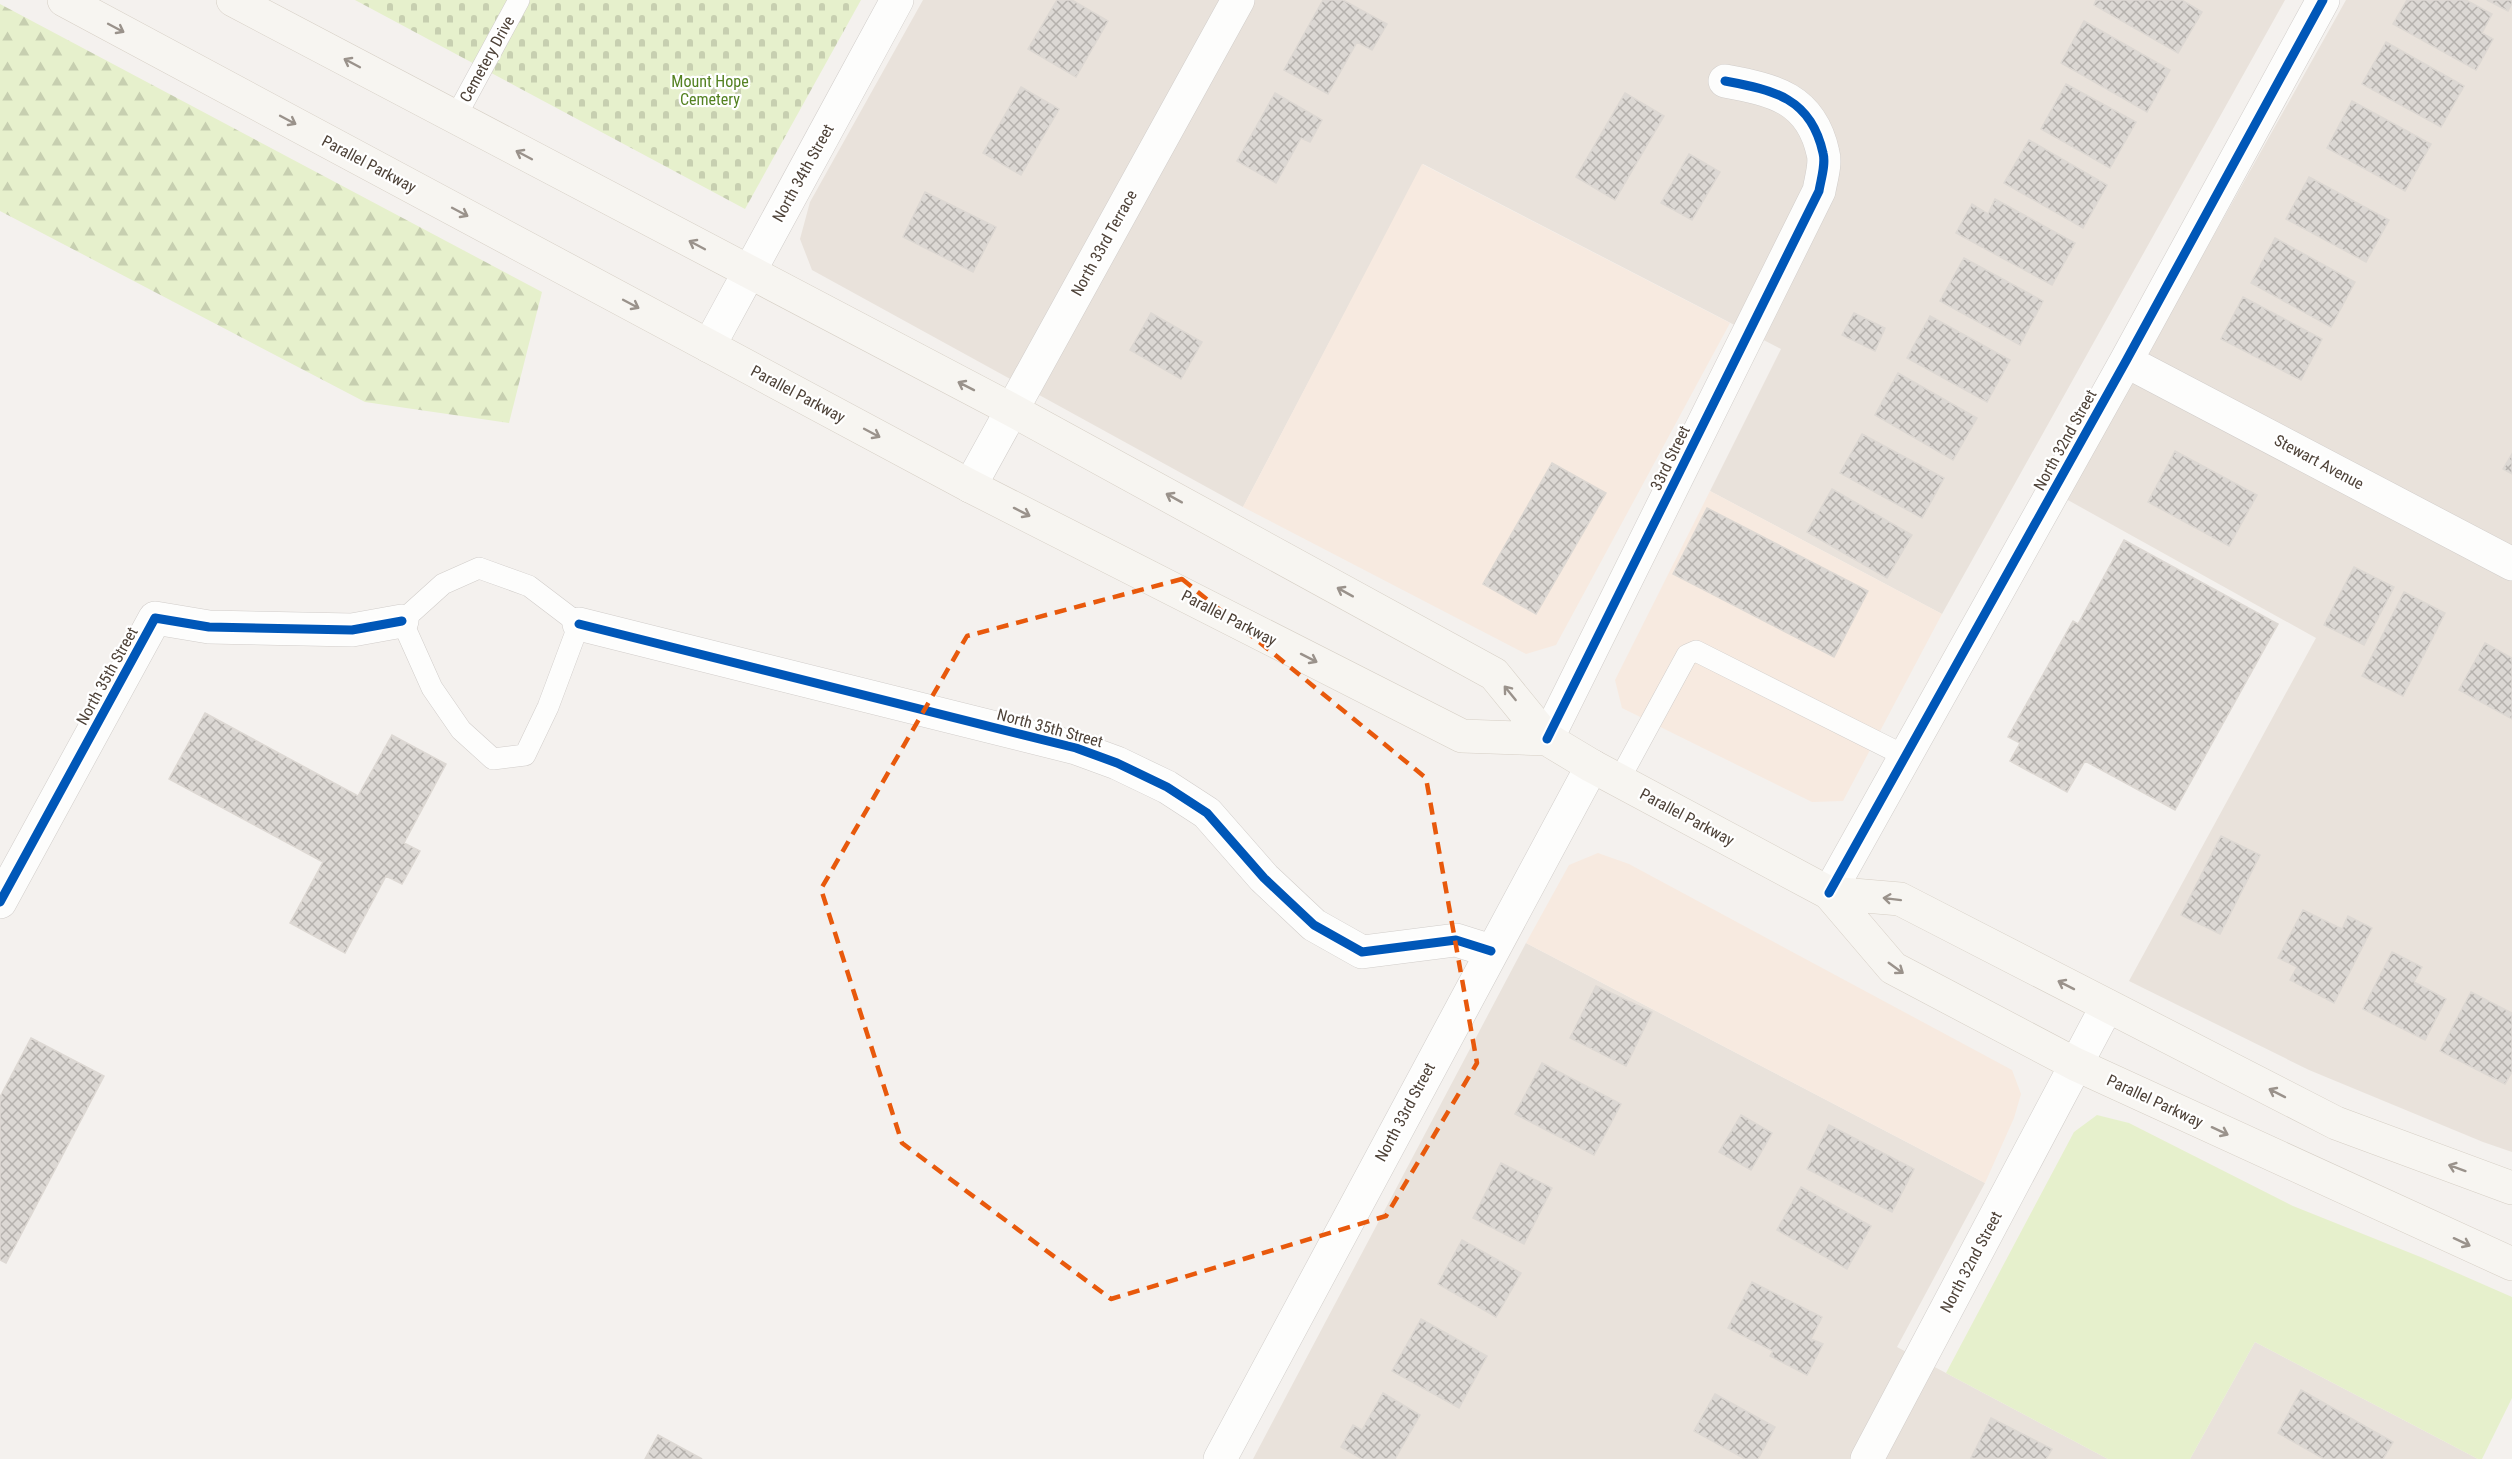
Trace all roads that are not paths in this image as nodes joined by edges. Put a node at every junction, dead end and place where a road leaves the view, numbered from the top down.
1 (64, 0) edge
2 (233, 0) edge
3 (519, 0) edge
4 (897, 0) edge
5 (1238, 0) edge
6 (2324, 0) edge
7 (1725, 81) dead end
8 (455, 118) junction
9 (749, 273) junction
10 (709, 346) junction
11 (2126, 361) junction
12 (1012, 410) junction
13 (970, 486) junction
14 (2512, 564) edge
15 (402, 621) junction
16 (579, 624) junction
17 (1547, 739) junction
18 (1905, 756) junction
19 (1605, 773) junction
20 (1829, 893) junction
21 (0, 902) edge
22 (1491, 951) junction
23 (2107, 1006) junction
24 (2075, 1064) junction
25 (2512, 1188) edge
26 (2512, 1264) edge
27 (1220, 1459) edge
28 (1867, 1459) edge

1 -> 10 main road, Parallel Parkway
8 -> 2 main road, Parallel Parkway
3 - 8 lane, Cemetery Drive
4 - 9 street, North 34th Street
5 - 12 street, North 33rd Terrace
6 - 11 street, North 32nd Street
7 - 17 street, 33rd Street
9 -> 8 main road, Parallel Parkway
9 - 10 street, North 34th Street
12 -> 9 main road, Parallel Parkway
10 -> 13 main road, Parallel Parkway
11 - 14 street, Stewart Avenue
11 - 18 street, North 32nd Street
12 - 13 street, North 33rd Terrace
17 -> 12 main road, Parallel Parkway
13 -> 17 main road, Parallel Parkway
15 - 16 lane
15 - 16 lane
15 - 21 street, North 35th Street
16 - 22 street, North 35th Street
17 - 19 main road, Parallel Parkway
18 - 19 lane
18 - 20 street, North 32nd Street
19 - 20 main road, Parallel Parkway
19 - 22 street, North 33rd Street
23 -> 20 main road, Parallel Parkway
20 -> 24 main road, Parallel Parkway
22 - 27 street, North 33rd Street
23 - 24 street, North 32nd Street
25 -> 23 main road, Parallel Parkway
24 -> 26 main road, Parallel Parkway
24 - 28 street, North 32nd Street

